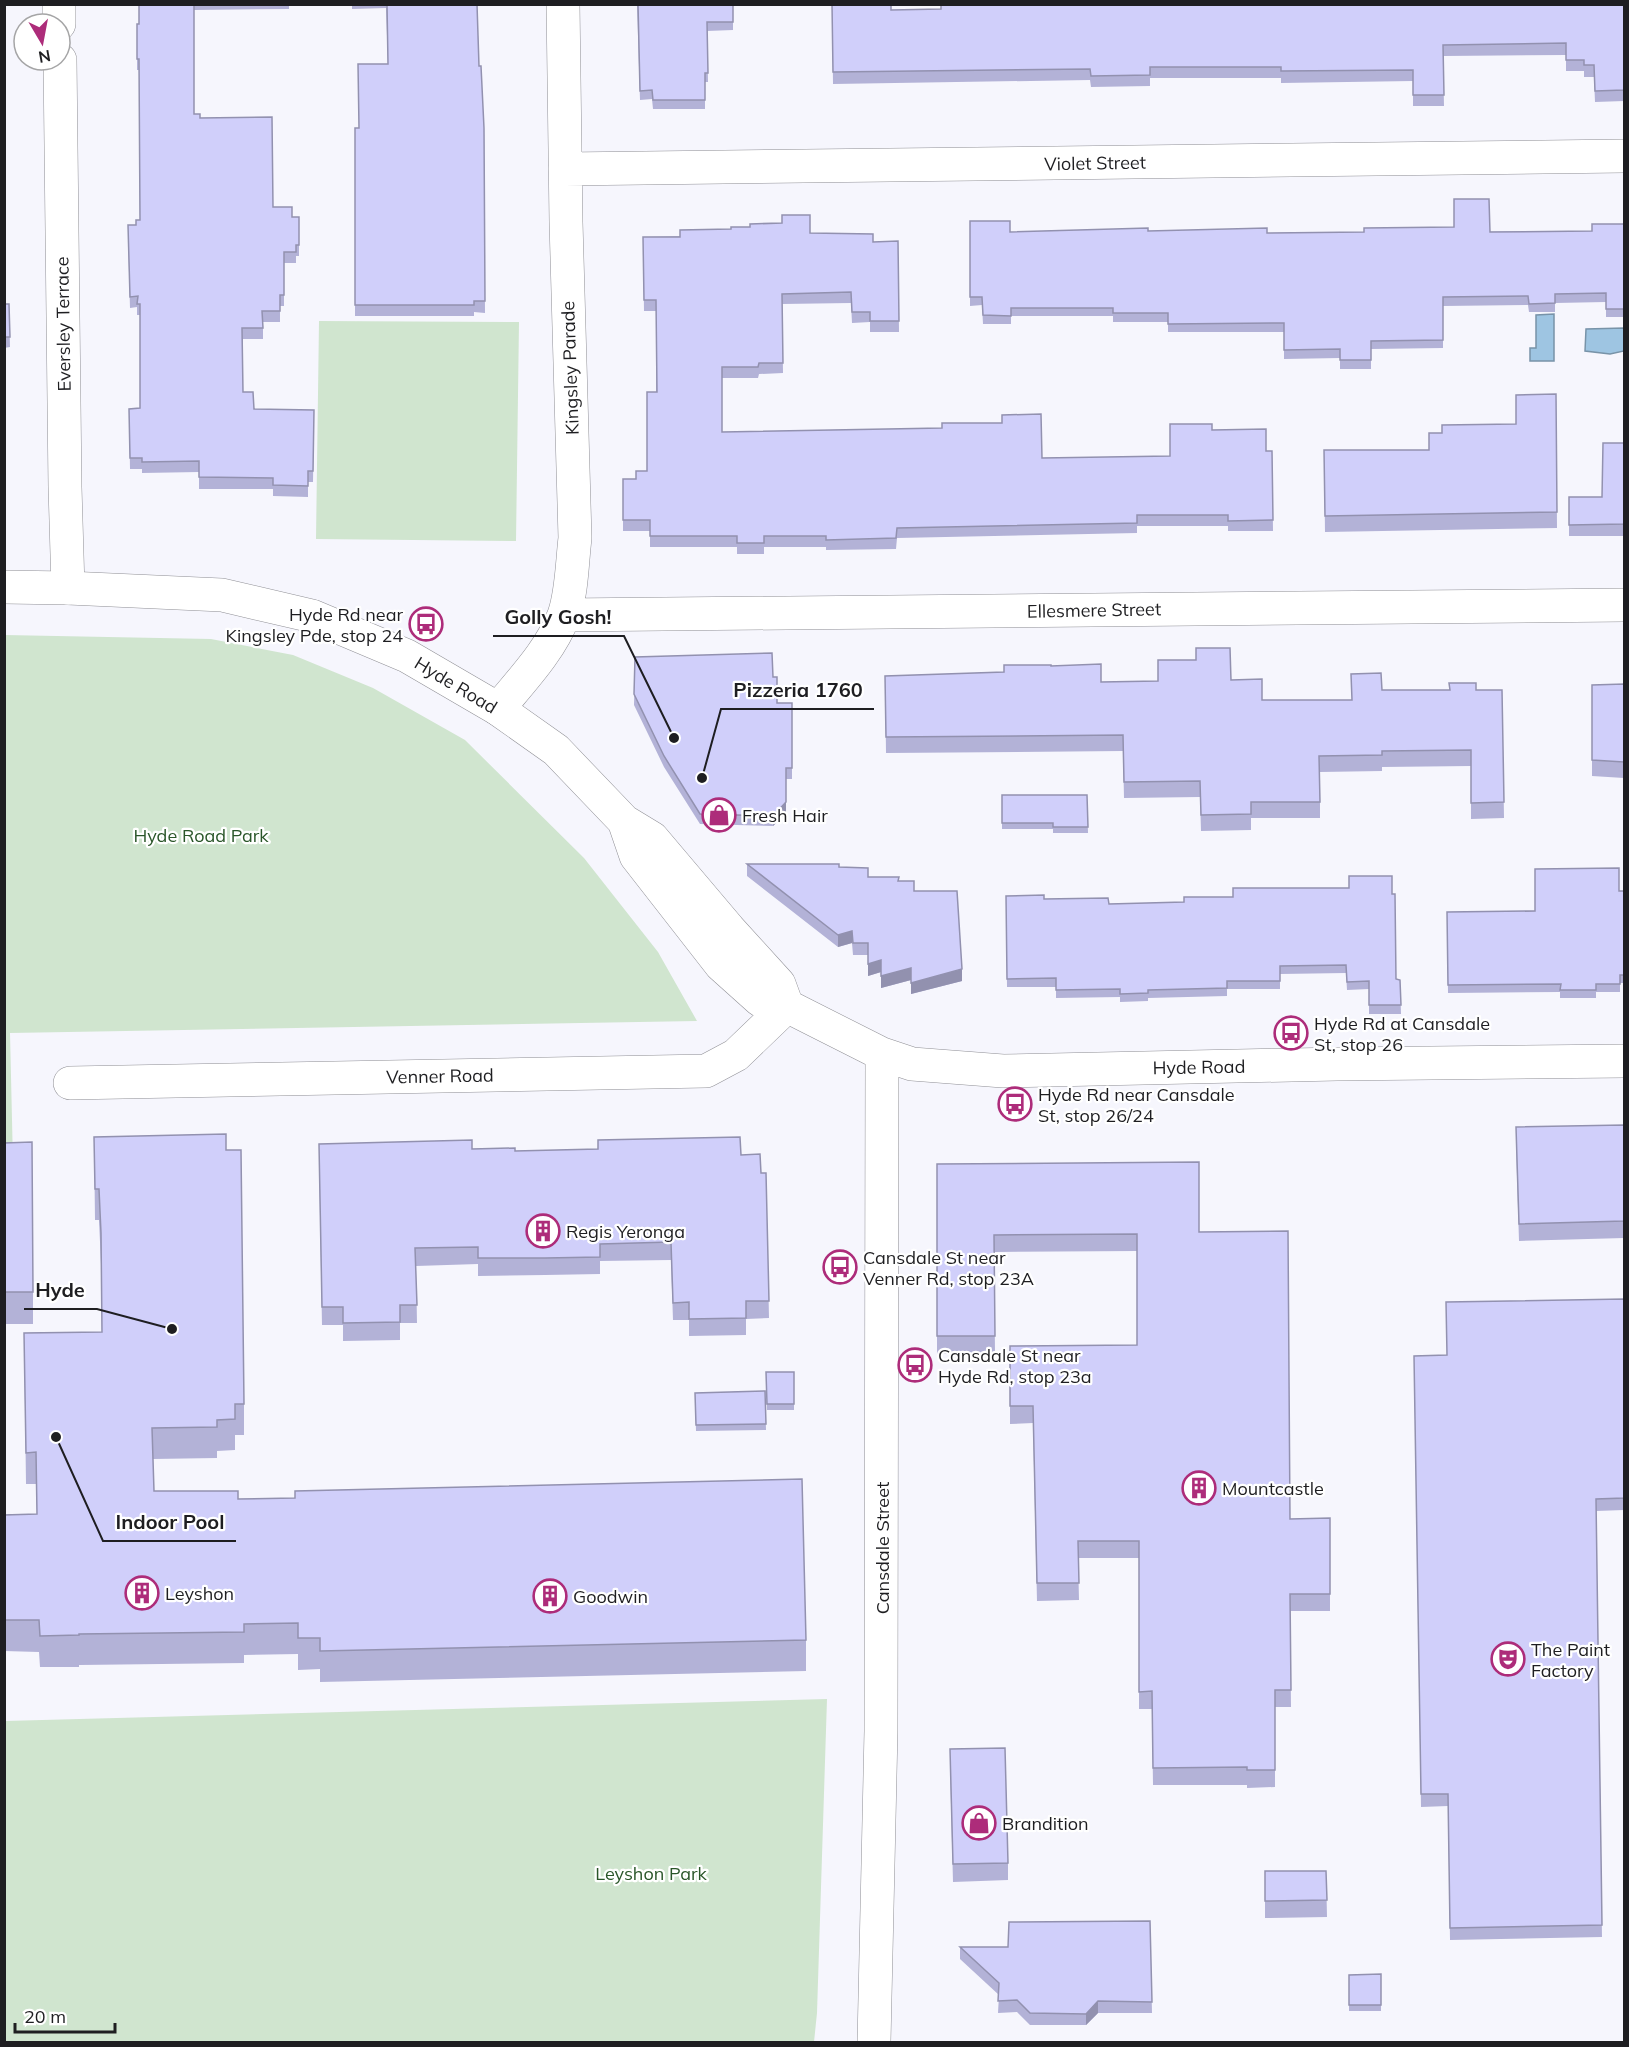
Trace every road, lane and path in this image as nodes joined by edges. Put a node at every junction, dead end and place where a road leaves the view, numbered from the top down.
1 (563, 4) edge
2 (60, 72) edge
3 (1624, 156) edge
4 (565, 169) junction
5 (4, 587) edge
6 (68, 588) junction
7 (1624, 605) edge
8 (564, 615) junction
9 (498, 710) junction
10 (787, 1006) junction
11 (882, 1054) junction
12 (1624, 1060) edge
13 (70, 1083) dead end
14 (874, 2043) edge

1 - 4 street, Kingsley Parade
2 - 6 street, Eversley Terrace
3 - 4 street, Violet Street
4 - 8 street, Kingsley Parade
5 - 6 street, Hyde Road
6 - 9 street, Hyde Road
7 - 8 street, Ellesmere Street
8 - 9 street, Kingsley Parade
9 - 10 street, Hyde Road
10 - 11 street, Hyde Road
10 - 13 street, Venner Road
11 - 12 street, Hyde Road
11 - 14 street, Cansdale Street

